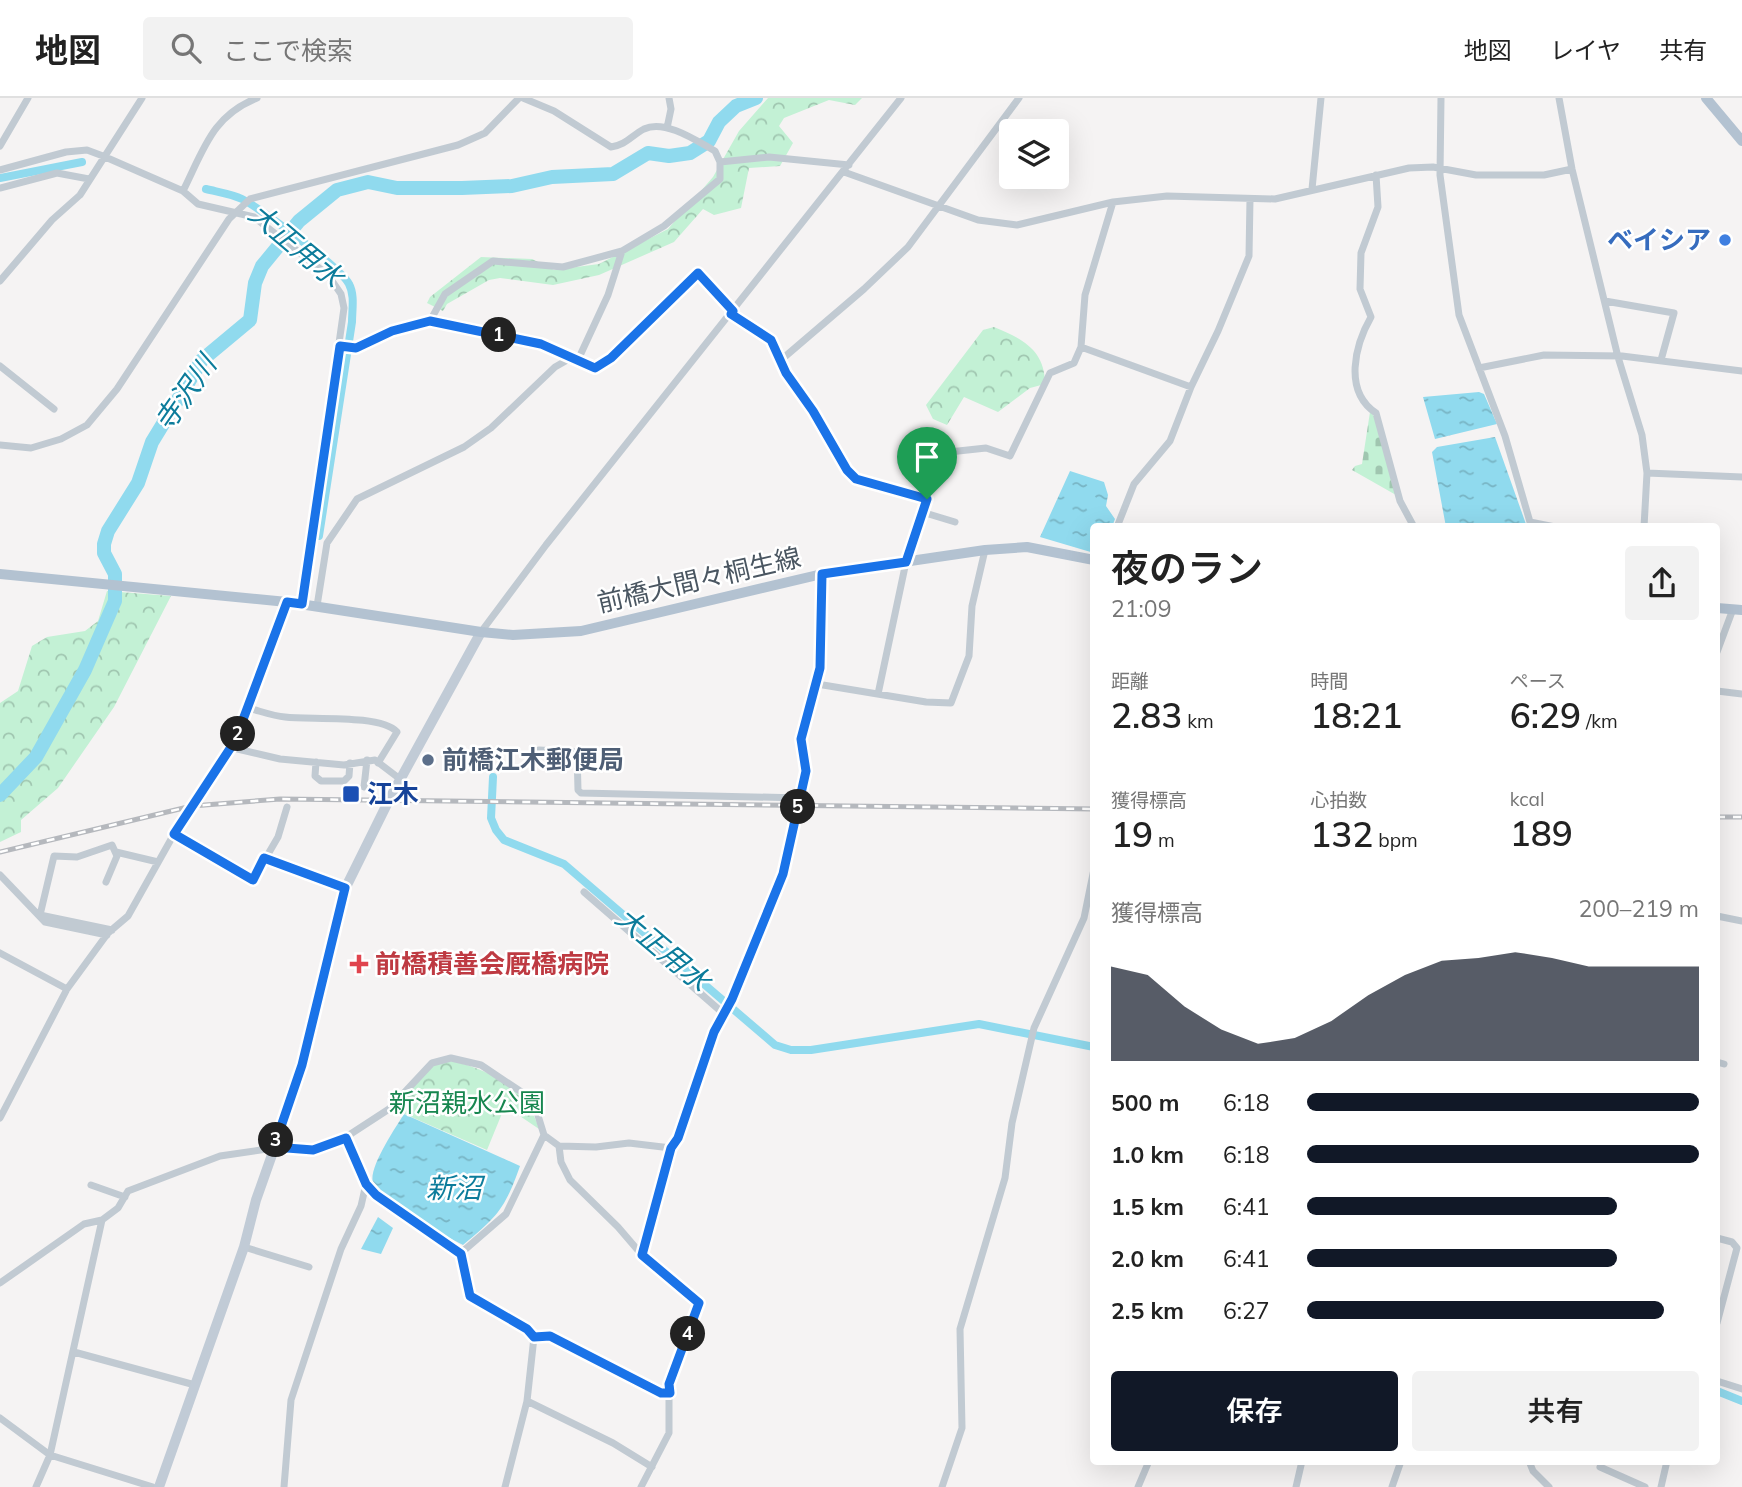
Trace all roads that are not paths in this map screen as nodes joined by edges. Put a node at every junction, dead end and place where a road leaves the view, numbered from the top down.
1 (28, 98) edge
2 (130, 98) edge
3 (142, 98) edge
4 (257, 98) edge
5 (521, 98) edge
6 (669, 98) edge
7 (901, 98) edge
8 (1019, 98) edge
9 (1321, 98) edge
10 (1441, 98) edge
11 (1559, 98) edge
12 (1706, 98) edge
13 (134, 108) junction
14 (667, 128) junction
15 (1742, 141) edge
16 (0, 146) edge
17 (103, 156) junction
18 (720, 162) junction
19 (847, 169) junction
20 (1440, 169) junction
21 (1572, 169) junction
22 (0, 170) edge
23 (1376, 175) junction
24 (89, 179) junction
25 (0, 188) edge
26 (1312, 189) junction
27 (183, 191) junction
28 (1250, 199) junction
29 (1113, 202) junction
30 (940, 206) junction
31 (239, 210) junction
32 (622, 251) junction
33 (0, 281) edge
34 (1605, 301) junction
35 (732, 313) junction
36 (430, 321) junction
37 (342, 346) junction
38 (1081, 346) junction
39 (1618, 357) junction
40 (573, 360) junction
41 (780, 360) junction
42 (1661, 360) junction
43 (0, 366) edge
44 (1479, 368) junction
45 (1742, 372) edge
46 (1191, 387) junction
47 (54, 409) dead end
48 (0, 445) edge
49 (1647, 473) junction
50 (1742, 477) edge
51 (927, 499) junction
52 (922, 512) junction
53 (955, 522) dead end
54 (1119, 523) edge
55 (1412, 523) edge
56 (1536, 523) edge
57 (1644, 523) edge
58 (985, 550) junction
59 (1090, 559) edge
60 (906, 562) junction
61 (0, 574) edge
62 (822, 574) junction
63 (287, 602) junction
64 (309, 605) junction
65 (1739, 607) edge
66 (1720, 608) edge
67 (481, 632) junction
68 (1720, 646) edge
69 (817, 684) junction
70 (1720, 691) edge
71 (878, 694) junction
72 (1742, 694) edge
73 (248, 708) junction
74 (229, 747) junction
75 (539, 750) dead end
76 (367, 760) junction
77 (316, 762) junction
78 (350, 763) junction
79 (378, 763) junction
80 (400, 779) junction
81 (365, 787) dead end
82 (801, 798) junction
83 (287, 807) dead end
84 (174, 834) junction
85 (116, 852) junction
86 (264, 858) junction
87 (158, 862) junction
88 (0, 875) edge
89 (106, 882) dead end
90 (345, 888) junction
91 (1090, 889) edge
92 (584, 892) dead end
93 (40, 915) junction
94 (1720, 917) edge
95 (1084, 918) junction
96 (1090, 918) edge
97 (1742, 921) edge
98 (109, 932) junction
99 (0, 953) edge
100 (67, 989) junction
101 (724, 1012) junction
102 (0, 1118) edge
103 (544, 1135) junction
104 (346, 1138) junction
105 (559, 1146) junction
106 (274, 1147) junction
107 (671, 1148) junction
108 (366, 1184) junction
109 (92, 1185) dead end
110 (125, 1197) junction
111 (103, 1220) junction
112 (1720, 1239) edge
113 (244, 1247) junction
114 (461, 1254) junction
115 (642, 1255) junction
116 (309, 1267) dead end
117 (0, 1283) edge
118 (1720, 1312) edge
119 (534, 1337) junction
120 (74, 1352) junction
121 (1720, 1382) edge
122 (195, 1385) junction
123 (1742, 1389) edge
124 (670, 1393) junction
125 (527, 1401) junction
126 (0, 1418) edge
127 (50, 1455) junction
128 (1147, 1465) edge
129 (1301, 1465) edge
130 (1400, 1465) edge
131 (1531, 1465) edge
132 (1666, 1465) edge
133 (652, 1467) junction
134 (1600, 1467) dead end
135 (36, 1487) edge
136 (153, 1487) edge
137 (159, 1487) edge
138 (284, 1487) edge
139 (505, 1487) edge
140 (641, 1487) edge
141 (942, 1487) edge
142 (1138, 1487) edge
143 (1296, 1487) edge
144 (1392, 1487) edge
145 (1549, 1487) edge
146 (1645, 1487) edge
147 (1661, 1487) edge

1 - 16 street
2 - 13 street
3 - 13 street
4 - 27 street
5 - 14 street
5 - 31 street
6 - 14 street
7 - 19 street
8 - 30 street
9 - 26 street
10 - 20 street
11 - 21 street
12 - 15 main road
13 - 17 street
14 - 18 street
17 - 22 street
17 - 24 street
17 - 27 street
18 - 19 street
18 - 32 street
19 - 30 street
19 - 35 street
20 - 21 street
20 - 23 street
20 - 44 street
21 - 34 street
23 - 26 street
23 - 55 street
24 - 25 street
24 - 33 street
26 - 28 street
27 - 31 street
28 - 29 street
28 - 46 street
29 - 30 street
29 - 38 street
30 - 41 street
31 - 37 street
31 - 48 street
32 - 36 street
32 - 40 street
34 - 39 street
34 - 42 street
35 - 40 street
35 - 41 street
35 - 67 street
36 - 37 street
36 - 40 street
37 - 64 street
38 - 46 street
38 - 51 street
39 - 42 street
39 - 44 street
39 - 49 street
40 - 64 street
41 - 51 street
42 - 45 street
43 - 47 street
44 - 56 street
46 - 54 street
49 - 50 street
49 - 57 street
51 - 52 street
52 - 53 street
52 - 60 street
58 - 59 main road, 前橋大間々桐生線
58 - 60 main road, 前橋大間々桐生線
58 - 71 street
60 - 62 main road, 前橋大間々桐生線
60 - 71 street
61 - 63 main road, 前橋大間々桐生線
62 - 67 main road, 前橋大間々桐生線
62 - 69 street
63 - 64 main road, 前橋大間々桐生線
63 - 73 street
64 - 67 main road, 前橋大間々桐生線
65 - 66 main road
65 - 68 street
67 - 80 street
69 - 71 street
69 - 82 street
70 - 72 street
73 - 74 street
73 - 79 street
74 - 77 street
74 - 84 street
75 - 82 street
76 - 78 street
76 - 79 street
76 - 81 street
77 - 78 street
77 - 78 street
79 - 80 street
80 - 90 street
82 - 101 street
83 - 86 street
84 - 86 street
84 - 87 street
85 - 87 street
85 - 89 street
85 - 93 street
86 - 90 street
87 - 98 street
88 - 93 street
90 - 106 street
91 - 95 street
92 - 101 street
93 - 98 street
94 - 97 street
95 - 96 street
95 - 141 street
98 - 100 street
99 - 100 street
100 - 102 street
101 - 107 street
103 - 104 street
103 - 105 street
103 - 114 street
104 - 106 street
104 - 108 street
105 - 107 street
105 - 115 street
106 - 110 street
106 - 113 street
107 - 115 street
108 - 114 street
108 - 138 street
109 - 110 street
110 - 111 street
111 - 117 street
111 - 120 street
112 - 118 street
113 - 116 street
113 - 122 street
114 - 119 street
115 - 124 street
119 - 124 street
119 - 125 street
120 - 122 street
120 - 127 street
121 - 123 street
122 - 137 street
124 - 133 street
125 - 133 street
125 - 139 street
126 - 127 street
127 - 135 street
127 - 136 street
128 - 142 street
129 - 143 street
130 - 144 street
131 - 145 street
132 - 147 street
133 - 140 street
134 - 146 street

